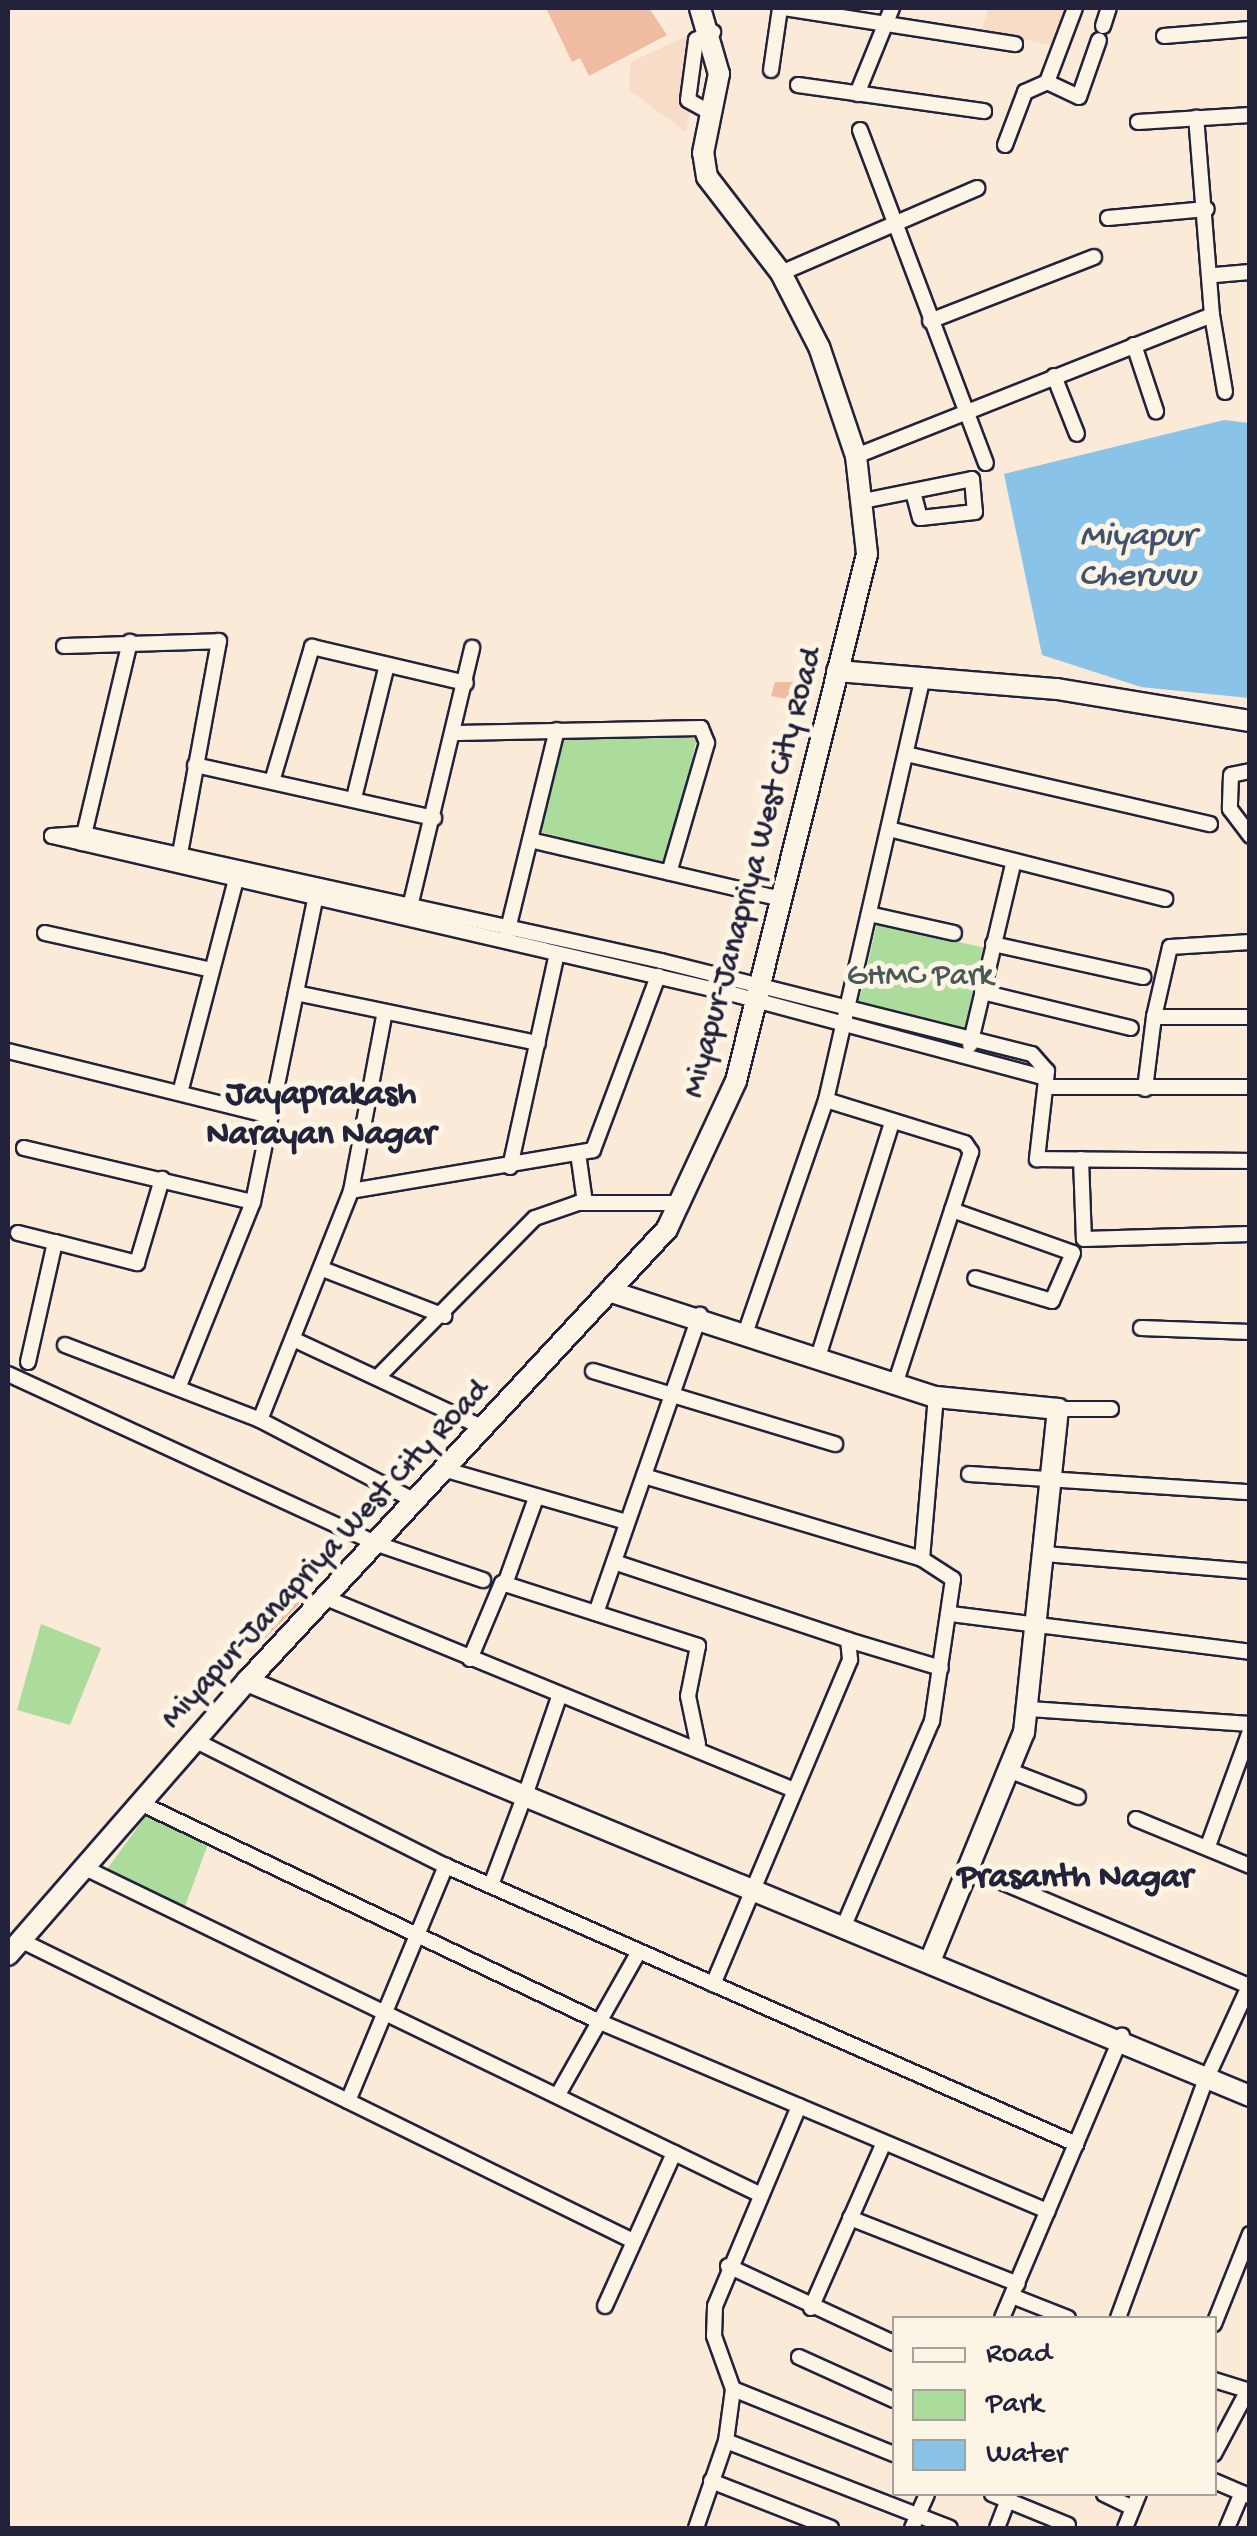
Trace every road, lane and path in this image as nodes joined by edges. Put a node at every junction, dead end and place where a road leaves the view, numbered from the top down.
1 (700, 8) edge
2 (782, 8) edge
3 (892, 8) edge
4 (1075, 8) edge
5 (1109, 8) edge
6 (888, 24) junction
7 (1250, 29) edge
8 (1164, 36) dead end
9 (1015, 44) dead end
10 (771, 70) dead end
11 (1047, 82) junction
12 (798, 84) dead end
13 (858, 94) junction
14 (984, 111) dead end
15 (1250, 116) edge
16 (1196, 118) junction
17 (1138, 122) dead end
18 (860, 130) dead end
19 (1004, 145) dead end
20 (977, 188) dead end
21 (1207, 209) junction
22 (1108, 218) dead end
23 (894, 224) junction
24 (1094, 257) dead end
25 (1250, 272) edge
26 (781, 273) junction
27 (1214, 275) junction
28 (1212, 315) junction
29 (930, 320) junction
30 (1134, 345) junction
31 (1054, 376) junction
32 (1225, 392) dead end
33 (962, 410) junction
34 (1156, 411) dead end
35 (1077, 434) dead end
36 (856, 456) junction
37 (986, 462) dead end
38 (913, 492) junction
39 (862, 501) junction
40 (130, 642) junction
41 (64, 646) dead end
42 (472, 648) dead end
43 (387, 666) junction
44 (837, 671) junction
45 (923, 678) junction
46 (466, 683) junction
47 (1250, 722) edge
48 (557, 730) junction
49 (458, 732) junction
50 (906, 754) junction
51 (195, 766) junction
52 (1250, 771) edge
53 (273, 778) junction
54 (354, 798) junction
55 (434, 818) junction
56 (1210, 824) dead end
57 (889, 829) junction
58 (1250, 836) edge
59 (530, 840) junction
60 (1014, 861) junction
61 (179, 863) junction
62 (669, 872) junction
63 (235, 884) junction
64 (778, 898) junction
65 (1165, 899) dead end
66 (314, 900) junction
67 (408, 913) junction
68 (869, 914) junction
69 (45, 933) dead end
70 (954, 934) dead end
71 (507, 935) junction
72 (1250, 942) edge
73 (993, 944) junction
74 (557, 954) junction
75 (212, 970) junction
76 (658, 976) junction
77 (1143, 977) dead end
78 (758, 992) junction
79 (982, 992) junction
80 (296, 993) junction
81 (846, 1015) junction
82 (384, 1016) junction
83 (1154, 1017) junction
84 (1250, 1017) edge
85 (1131, 1028) dead end
86 (538, 1043) junction
87 (970, 1047) junction
88 (8, 1051) edge
89 (1046, 1083) junction
90 (1250, 1087) edge
91 (1144, 1088) junction
92 (180, 1093) junction
93 (826, 1100) junction
94 (270, 1116) junction
95 (892, 1122) junction
96 (24, 1148) dead end
97 (578, 1153) junction
98 (1080, 1158) junction
99 (1250, 1161) edge
100 (510, 1167) junction
101 (162, 1179) junction
102 (351, 1191) junction
103 (253, 1202) junction
104 (585, 1203) junction
105 (682, 1203) junction
106 (952, 1210) junction
107 (18, 1232) dead end
108 (1250, 1234) edge
109 (54, 1242) junction
110 (325, 1270) junction
111 (975, 1278) dead end
112 (609, 1291) junction
113 (700, 1315) junction
114 (444, 1316) junction
115 (1141, 1328) dead end
116 (746, 1331) junction
117 (1250, 1332) edge
118 (295, 1340) junction
119 (64, 1345) dead end
120 (819, 1354) junction
121 (28, 1362) dead end
122 (593, 1371) dead end
123 (8, 1374) edge
124 (379, 1376) junction
125 (179, 1386) junction
126 (895, 1386) junction
127 (672, 1394) junction
128 (936, 1397) junction
129 (1058, 1409) junction
130 (1111, 1409) dead end
131 (260, 1420) junction
132 (484, 1428) junction
133 (835, 1444) dead end
134 (443, 1469) junction
135 (969, 1474) dead end
136 (644, 1476) junction
137 (1054, 1482) junction
138 (1250, 1492) edge
139 (536, 1498) junction
140 (415, 1501) junction
141 (628, 1522) junction
142 (380, 1544) junction
143 (1046, 1554) junction
144 (922, 1559) junction
145 (614, 1562) junction
146 (1250, 1571) edge
147 (483, 1580) dead end
148 (505, 1584) junction
149 (326, 1598) junction
150 (596, 1613) junction
151 (952, 1614) junction
152 (1036, 1629) junction
153 (848, 1640) junction
154 (1250, 1652) edge
155 (470, 1659) junction
156 (942, 1668) junction
157 (250, 1677) junction
158 (560, 1697) junction
159 (1029, 1709) junction
160 (1250, 1727) edge
161 (194, 1740) junction
162 (698, 1744) junction
163 (1008, 1770) junction
164 (794, 1790) junction
165 (526, 1792) junction
166 (1078, 1796) dead end
167 (140, 1802) junction
168 (1136, 1819) dead end
169 (1208, 1846) junction
170 (446, 1866) junction
171 (1250, 1866) edge
172 (83, 1867) junction
173 (966, 1867) junction
174 (491, 1885) junction
175 (754, 1888) junction
176 (846, 1921) junction
177 (416, 1938) junction
178 (14, 1948) edge
179 (638, 1953) junction
180 (932, 1956) junction
181 (713, 1984) junction
182 (1249, 1985) edge
183 (1244, 2011) edge
184 (384, 2012) junction
185 (600, 2022) junction
186 (1120, 2039) junction
187 (1208, 2075) junction
188 (1250, 2086) edge
189 (560, 2091) junction
190 (1250, 2096) edge
191 (348, 2101) junction
192 (799, 2106) junction
193 (1076, 2144) junction
194 (883, 2145) junction
195 (674, 2152) junction
196 (757, 2193) junction
197 (1048, 2211) junction
198 (850, 2218) junction
199 (1250, 2234) edge
200 (631, 2240) junction
201 (728, 2266) junction
202 (1015, 2290) junction
203 (605, 2306) dead end
204 (812, 2308) junction
205 (1003, 2316) edge
206 (1064, 2316) edge
207 (1119, 2316) edge
208 (1217, 2316) edge
209 (892, 2343) edge
210 (799, 2357) dead end
211 (1217, 2381) edge
212 (733, 2389) junction
213 (1249, 2391) edge
214 (892, 2399) edge
215 (726, 2440) junction
216 (1217, 2449) edge
217 (892, 2453) edge
218 (711, 2481) junction
219 (1217, 2481) edge
220 (1246, 2494) edge
221 (927, 2496) edge
222 (1009, 2497) edge
223 (1136, 2501) edge
224 (915, 2522) edge
225 (1068, 2525) dead end
226 (698, 2528) edge
227 (831, 2528) edge
228 (950, 2528) edge
229 (997, 2528) edge
230 (1125, 2528) edge
231 (1228, 2528) edge

1 - 26 street, Miyapur-Janapriya West City Road
2 - 6 street
2 - 10 street
3 - 6 street
4 - 11 street
5 - 11 street
6 - 9 street
6 - 13 street
7 - 8 street
11 - 19 street
12 - 13 street
13 - 14 street
15 - 16 street
16 - 17 street
16 - 21 street
18 - 23 street
20 - 23 street
21 - 22 street
21 - 27 street
23 - 26 street
23 - 29 street
24 - 29 street
25 - 27 street
26 - 36 street, Miyapur-Janapriya West City Road
27 - 28 street
28 - 30 street
28 - 32 street
29 - 33 street
30 - 31 street
30 - 34 street
31 - 33 street
31 - 35 street
33 - 36 street
33 - 37 street
36 - 39 street, Miyapur-Janapriya West City Road
38 - 38 street
38 - 39 street
39 - 44 street, Miyapur-Janapriya West City Road
40 - 41 street
40 - 51 street
40 - 61 street
42 - 46 street
43 - 46 street
43 - 53 street
43 - 54 street
44 - 45 street
44 - 64 street, Miyapur-Janapriya West City Road
45 - 47 street
45 - 50 street
46 - 49 street
48 - 49 street
48 - 59 street
48 - 62 street
49 - 55 street
50 - 56 street
50 - 57 street
51 - 53 street
51 - 61 street
52 - 58 street
53 - 54 street
54 - 55 street
55 - 67 street
57 - 60 street
57 - 68 street
59 - 62 street
59 - 71 street
60 - 65 street
60 - 73 street
61 - 63 street
61 - 67 street
62 - 64 street
63 - 66 street
63 - 75 street
64 - 78 street, Miyapur-Janapriya West City Road
66 - 67 street
66 - 80 street
67 - 71 street
68 - 70 street
68 - 81 street
69 - 75 street
71 - 74 street
71 - 78 street
72 - 83 street
73 - 77 street
73 - 79 street
74 - 76 street
74 - 86 street
75 - 92 street
76 - 78 street
76 - 97 street
78 - 81 street
78 - 105 street, Miyapur-Janapriya West City Road
79 - 85 street
79 - 87 street
80 - 82 street
80 - 94 street
81 - 87 street
81 - 93 street
82 - 86 street
82 - 102 street
83 - 84 street
83 - 91 street
86 - 100 street
87 - 89 street
88 - 92 street
89 - 91 street
89 - 98 street
90 - 91 street
92 - 94 street
93 - 95 street
93 - 116 street
94 - 103 street
95 - 106 street
95 - 120 street
96 - 101 street
97 - 100 street
97 - 104 street
98 - 99 street
98 - 108 street
100 - 102 street
101 - 103 street
101 - 109 street
102 - 110 street
103 - 125 street
104 - 105 street
104 - 114 street
105 - 112 street, Miyapur-Janapriya West City Road
106 - 111 street
106 - 126 street
107 - 109 street
109 - 121 street
110 - 114 street
110 - 118 street
112 - 113 street
112 - 132 street, Miyapur-Janapriya West City Road
113 - 116 street
113 - 127 street
114 - 124 street
115 - 117 street
116 - 120 street
118 - 124 street
118 - 131 street
119 - 125 street
120 - 126 street
122 - 127 street
123 - 142 street
124 - 132 street
125 - 131 street
126 - 128 street
127 - 133 street
127 - 136 street
128 - 129 street
128 - 144 street
129 - 130 street
129 - 137 street
131 - 140 street
132 - 134 street, Miyapur-Janapriya West City Road
134 - 139 street
134 - 140 street, Miyapur-Janapriya West City Road
135 - 137 street
136 - 141 street
136 - 144 street
137 - 138 street
137 - 143 street
139 - 141 street
139 - 148 street
140 - 142 street, Miyapur-Janapriya West City Road
141 - 145 street
142 - 147 street
142 - 149 street, Miyapur-Janapriya West City Road
143 - 146 street
143 - 152 street
144 - 151 street
145 - 150 street
145 - 153 street
148 - 150 street
148 - 155 street
149 - 155 street
149 - 157 street, Miyapur-Janapriya West City Road
150 - 162 street
151 - 152 street
151 - 156 street
152 - 154 street
152 - 159 street
153 - 156 street
153 - 164 street
155 - 158 street
156 - 176 street
157 - 161 street, Miyapur-Janapriya West City Road
157 - 165 street
158 - 162 street
158 - 165 street
159 - 160 street
159 - 163 street
160 - 169 street
161 - 167 street, Miyapur-Janapriya West City Road
161 - 170 street
162 - 164 street
163 - 166 street
163 - 173 street
164 - 175 street
165 - 174 street
165 - 175 street
167 - 172 street, Miyapur-Janapriya West City Road
167 - 177 street
168 - 169 street
169 - 171 street
170 - 174 street
170 - 177 street
172 - 178 street, Miyapur-Janapriya West City Road
172 - 184 street
173 - 180 street
173 - 182 street
174 - 179 street
175 - 176 street
175 - 181 street
175 - 186 street
176 - 180 street
177 - 184 street
177 - 185 street
178 - 191 street
179 - 181 street
179 - 185 street
180 - 186 street
181 - 193 street
182 - 183 street
183 - 187 street
184 - 189 street
184 - 191 street
185 - 189 street
185 - 192 street
186 - 187 street
186 - 193 street
187 - 188 street
187 - 190 street
187 - 207 street
189 - 195 street
191 - 200 street
192 - 194 street
192 - 196 street
193 - 197 street
194 - 197 street
194 - 198 street
195 - 196 street
195 - 200 street
196 - 201 street
197 - 202 street
198 - 202 street
198 - 204 street
199 - 208 street
200 - 203 street
201 - 204 street
201 - 212 street
202 - 205 street
202 - 206 street
204 - 209 street
210 - 214 street
211 - 213 street
212 - 215 street
212 - 217 street
213 - 216 street
215 - 218 street
215 - 224 street
218 - 226 street
218 - 227 street
219 - 220 street
220 - 231 street
221 - 224 street
222 - 225 street
222 - 229 street
223 - 230 street
224 - 228 street

